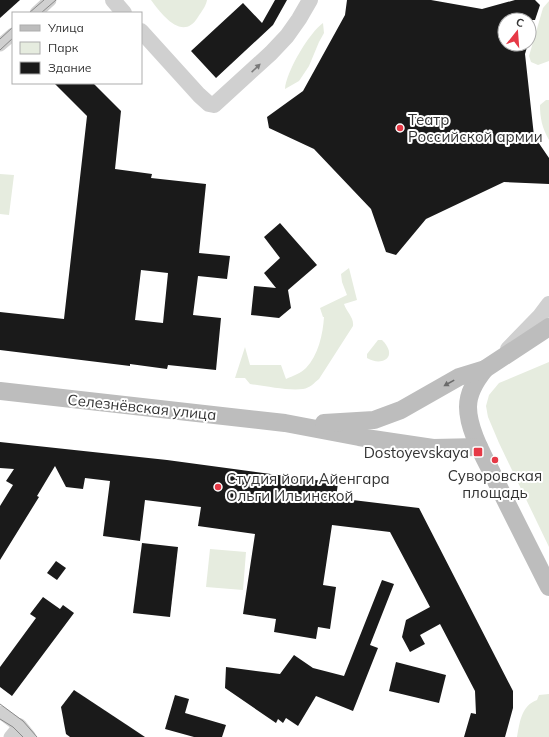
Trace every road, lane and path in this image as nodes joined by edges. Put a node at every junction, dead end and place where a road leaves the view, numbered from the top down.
1 (50, 0) edge
2 (113, 0) edge
3 (310, 0) edge
4 (37, 12) edge
5 (123, 12) edge
6 (142, 32) edge
7 (12, 35) edge
8 (0, 45) edge
9 (549, 304) edge
10 (549, 328) edge
11 (485, 369) junction
12 (0, 391) edge
13 (285, 423) junction
14 (479, 447) junction
15 (549, 587) edge
16 (0, 712) edge
17 (19, 733) edge

1 - 4 street
2 - 5 street
6 -> 3 street
7 - 8 street
9 - 11 street
10 - 11 main road
11 -> 13 main road, Селезнёвская улица
11 - 14 main road
12 - 13 main road, Селезнёвская улица
13 - 14 main road, Селезнёвская улица
14 - 15 main road
16 - 17 street

